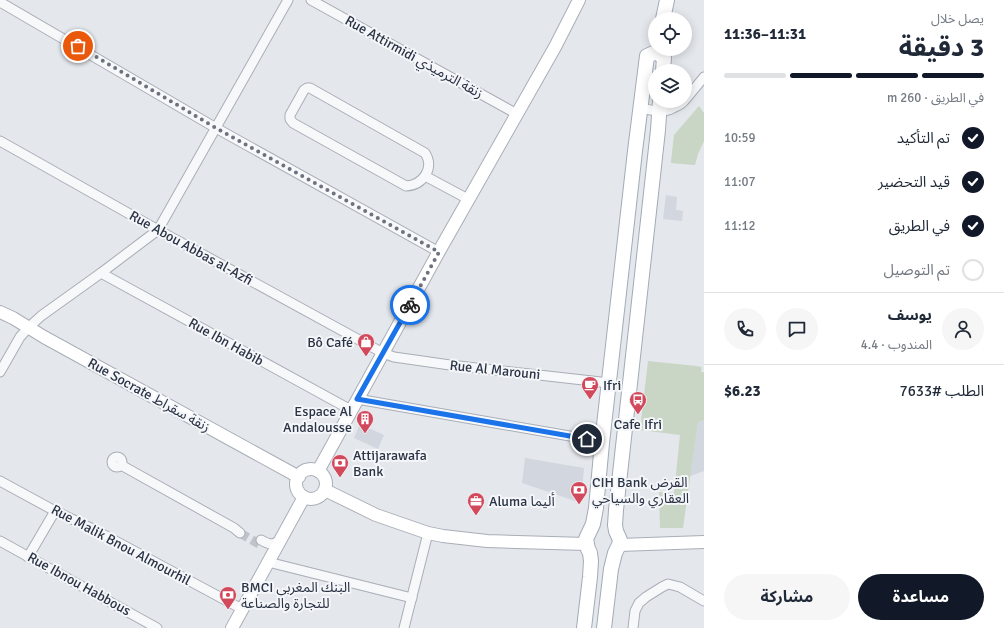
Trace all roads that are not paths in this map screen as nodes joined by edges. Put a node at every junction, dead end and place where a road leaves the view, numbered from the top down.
1 (288, 0) edge
2 (311, 0) edge
3 (578, 0) edge
4 (667, 0) edge
5 (0, 2) edge
6 (664, 12) edge
7 (648, 55) edge
8 (704, 77) edge
9 (692, 91) edge
10 (648, 107) edge
11 (640, 108) junction
12 (660, 108) edge
13 (663, 108) edge
14 (674, 108) edge
15 (517, 114) junction
16 (216, 128) junction
17 (0, 141) edge
18 (425, 176) junction
19 (468, 199) junction
20 (158, 230) junction
21 (439, 252) junction
22 (101, 273) junction
23 (0, 312) edge
24 (28, 328) junction
25 (383, 353) junction
26 (0, 372) edge
27 (609, 384) junction
28 (354, 405) junction
29 (602, 443) junction
30 (121, 465) dead end
31 (318, 471) junction
32 (299, 477) junction
33 (0, 481) edge
34 (325, 490) junction
35 (304, 497) junction
36 (55, 511) junction
37 (239, 530) tunnel mouth
38 (428, 533) junction
39 (280, 540) junction
40 (0, 541) edge
41 (589, 542) junction
42 (704, 542) edge
43 (617, 543) junction
44 (28, 556) junction
45 (269, 561) junction
46 (412, 598) junction
47 (704, 601) edge
48 (242, 609) junction
49 (157, 628) edge
50 (233, 628) edge
51 (404, 628) edge
52 (584, 628) edge
53 (604, 628) edge
54 (633, 628) edge

1 - 16 street
2 - 15 street, Rue Attirmidi زنقة الترميذي
3 - 15 main road
4 - 6 main road
5 - 16 street
7 - 11 main road
8 - 9 street
10 - 11 street
11 - 27 main road
12 - 43 main road
13 - 14 street
15 - 19 main road
16 - 20 street
16 - 21 street
17 - 20 street, Rue Abou Abbas al-Azfi
18 - 18 street
18 - 19 street
19 - 21 main road
20 - 22 street
20 - 25 street, Rue Abou Abbas al-Azfi
21 - 25 main road
22 - 24 street
22 - 28 street, Rue Ibn Habib
23 - 24 main road, Rue Socrate زنقة سقراط
24 - 26 street
24 - 32 main road, Rue Socrate زنقة سقراط
25 - 27 street, Rue Al Marouni
25 - 28 main road
27 - 29 main road
28 - 29 street, Rue Ibn Habib
28 - 31 main road
29 - 41 main road
30 - 37 street
31 - 32 main road
31 - 34 main road
32 - 35 main road
33 - 36 street, Rue Malik Bnou Almourhil
34 - 35 main road
34 - 38 main road
35 - 39 main road
36 - 44 street
36 - 48 street, Rue Malik Bnou Almourhil
38 - 41 main road
38 - 46 street
39 - 45 main road
39 - 45 street
40 - 44 street, Rue Ibnou Habbous
41 - 43 main road
41 - 43 main road
41 - 52 main road
42 - 43 main road
43 - 53 main road
44 - 49 street, Rue Ibnou Habbous
45 - 46 street
45 - 48 main road
46 - 51 street
47 - 54 street
48 - 50 main road

